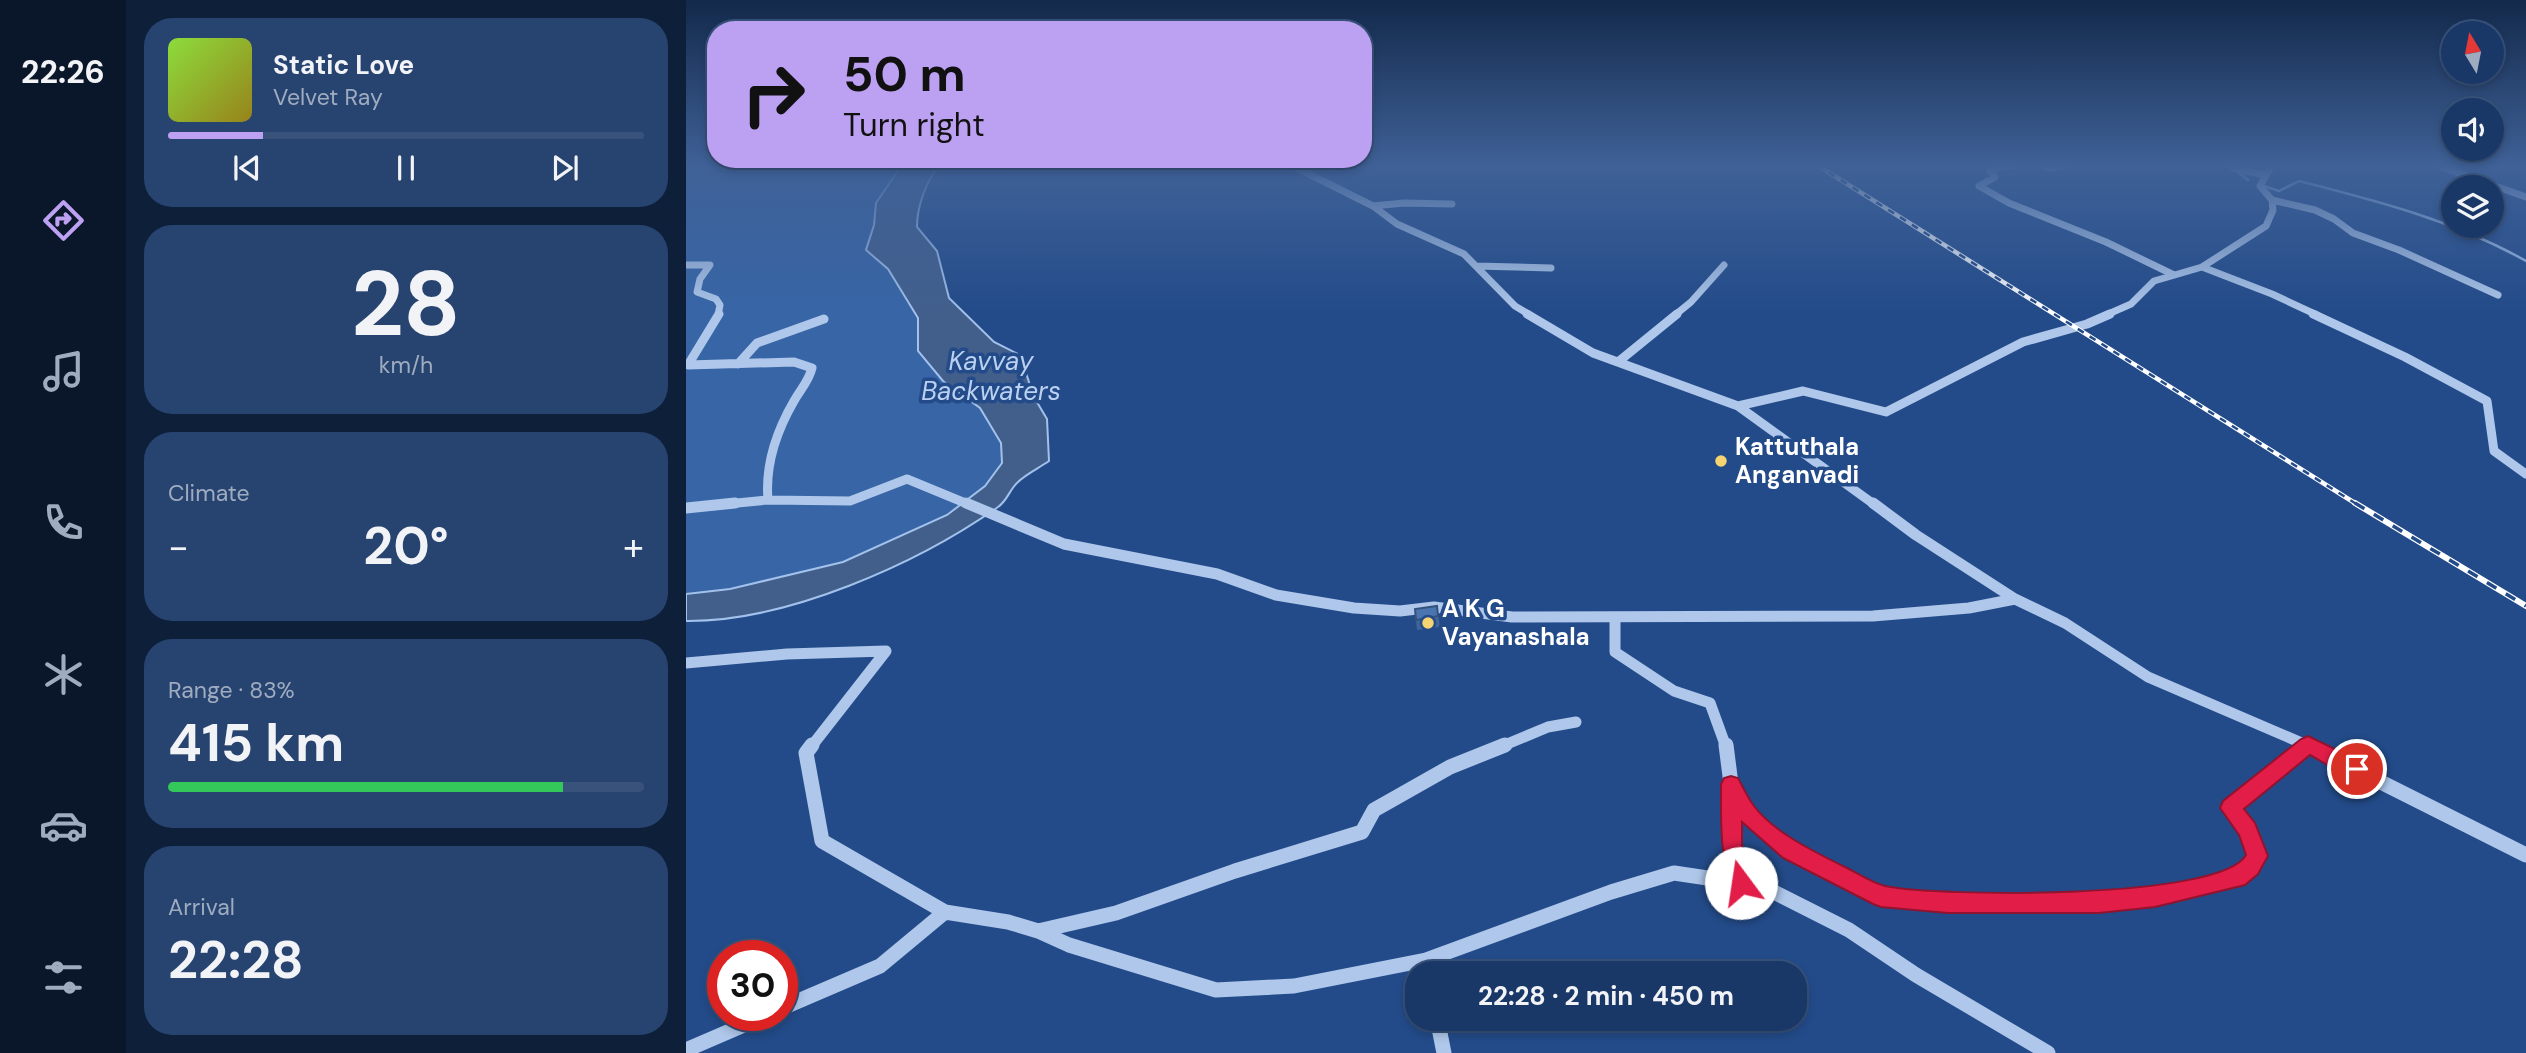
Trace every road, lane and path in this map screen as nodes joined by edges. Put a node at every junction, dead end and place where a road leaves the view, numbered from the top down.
1 (1384, 214) edge
2 (2037, 214) edge
3 (2271, 214) edge
4 (2324, 214) edge
5 (686, 265) edge
6 (1724, 265) dead end
7 (1476, 266) junction
8 (2202, 267) junction
9 (1551, 268) dead end
10 (2172, 274) junction
11 (2498, 295) dead end
12 (824, 319) dead end
13 (1618, 362) junction
14 (738, 363) junction
15 (687, 365) edge
16 (1738, 407) junction
17 (2526, 474) edge
18 (768, 500) junction
19 (686, 508) edge
20 (2015, 599) junction
21 (1615, 617) junction
22 (686, 663) edge
23 (1576, 722) dead end
24 (2308, 745) junction
25 (1731, 784) junction
26 (2526, 855) edge
27 (1741, 883) junction
28 (944, 912) junction
29 (1038, 931) junction
30 (1442, 961) edge
31 (1405, 970) edge
32 (798, 1001) edge
33 (730, 1031) edge
34 (1440, 1031) edge
35 (686, 1050) edge
36 (1444, 1053) edge
37 (2048, 1053) edge

1 - 7 street
2 - 10 street
3 - 8 street
4 - 11 street
5 - 15 street
6 - 13 street
7 - 9 street
7 - 13 street
8 - 10 street
8 - 17 street
10 - 16 street
12 - 14 street
13 - 16 street
14 - 15 street
14 - 18 street
16 - 20 street
18 - 19 street
18 - 21 street
20 - 21 street
20 - 24 street
21 - 25 street
22 - 28 street
23 - 29 street
24 - 25 street
24 - 26 street
25 - 27 street
27 - 30 street
27 - 37 street
28 - 29 street
28 - 32 street
29 - 31 street
33 - 35 street
34 - 36 street

